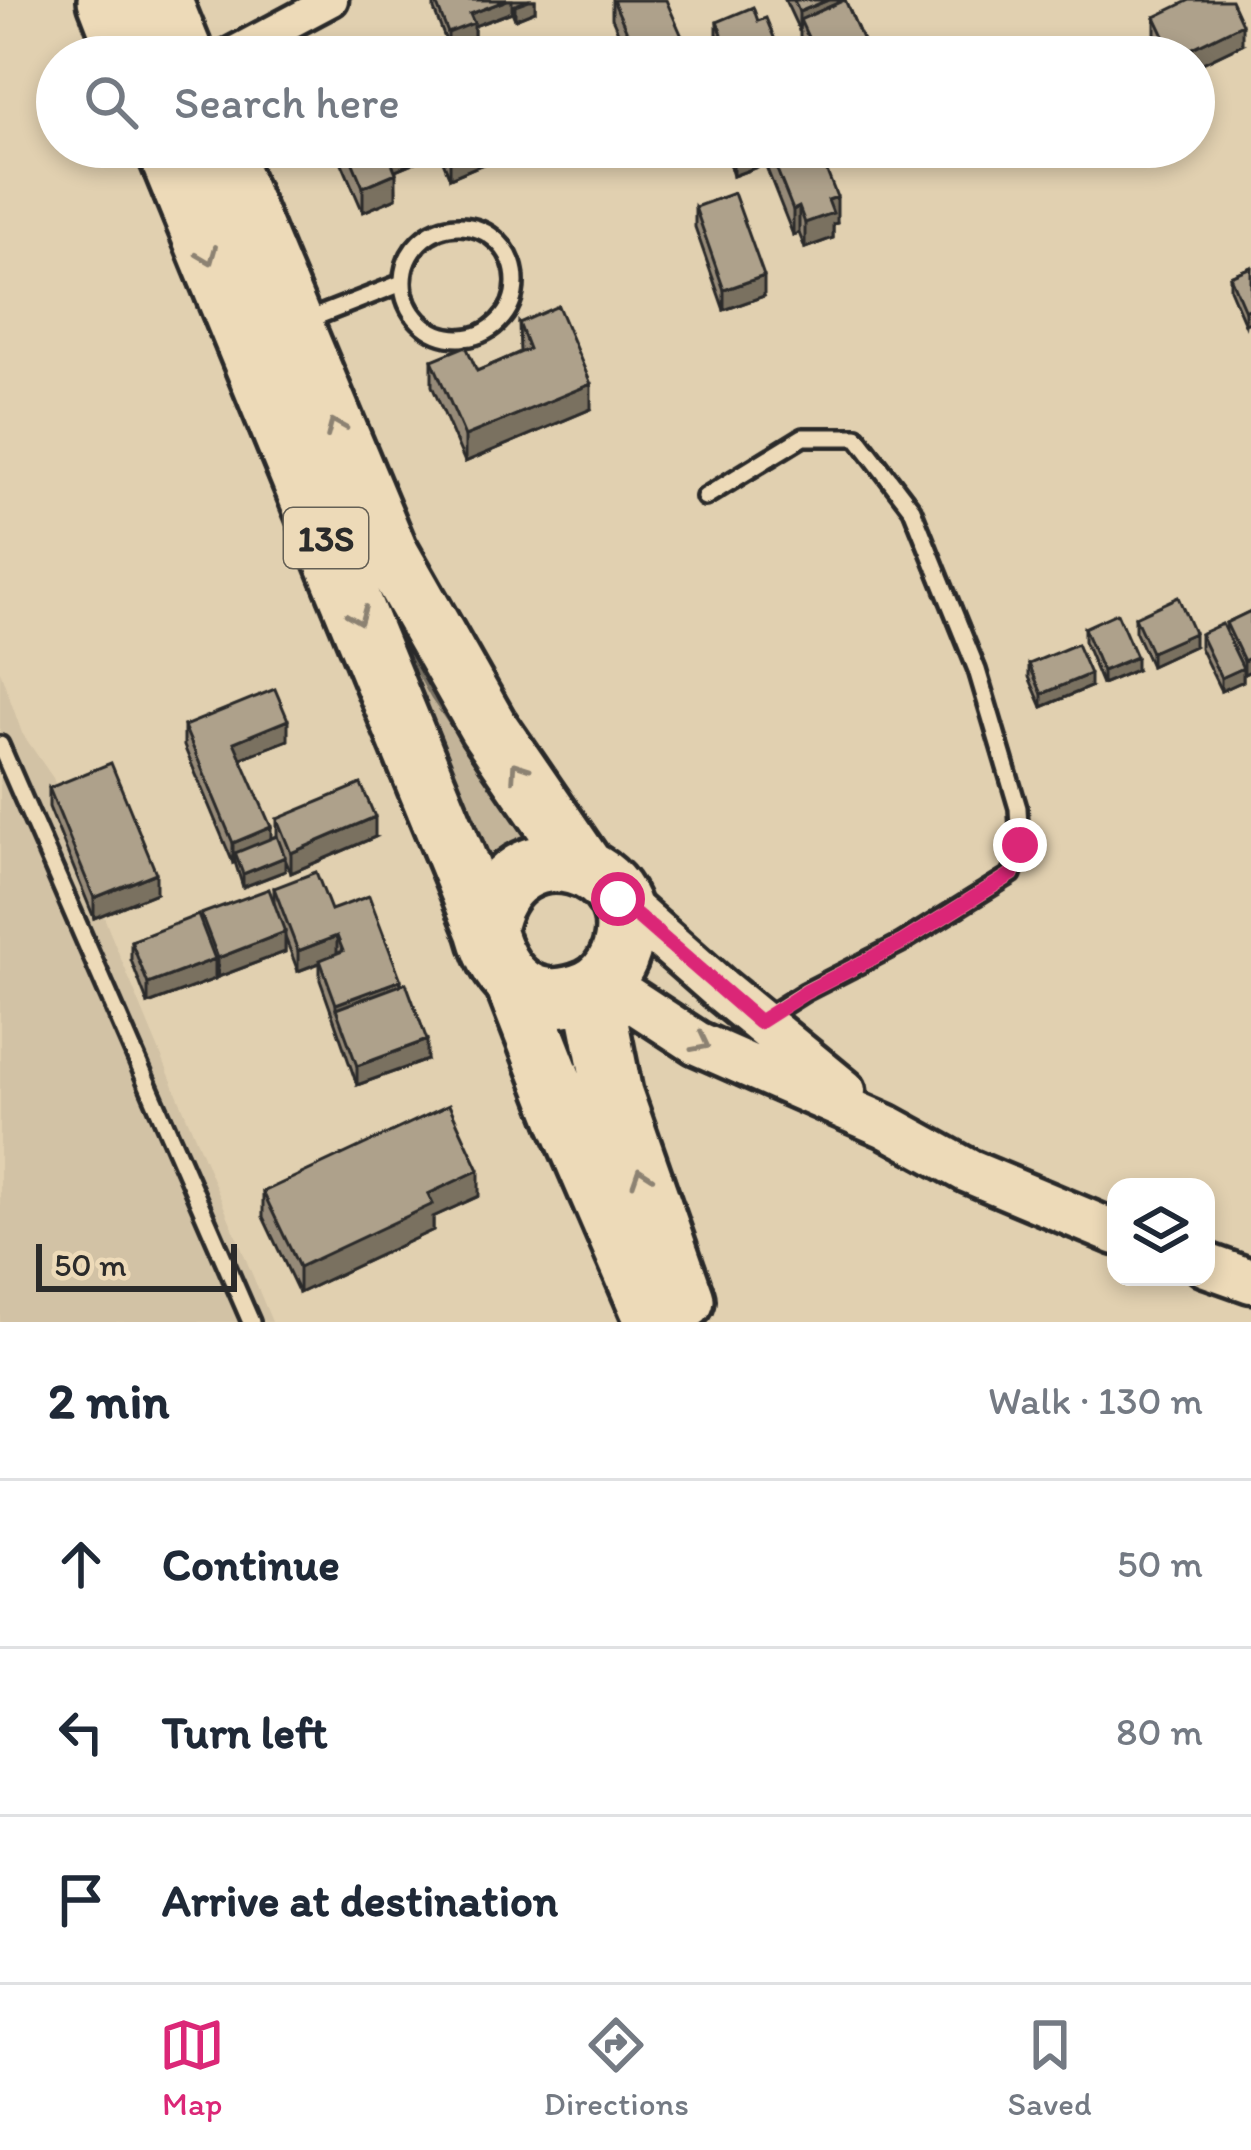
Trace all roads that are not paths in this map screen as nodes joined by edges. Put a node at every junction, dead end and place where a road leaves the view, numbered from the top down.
1 (106, 0) edge
2 (162, 0) edge
3 (332, 0) edge
4 (121, 36) edge
5 (177, 36) edge
6 (264, 36) edge
7 (176, 168) edge
8 (224, 168) edge
9 (402, 283) junction
10 (267, 336) junction
11 (705, 497) dead end
12 (0, 745) edge
13 (601, 883) junction
14 (487, 930) junction
15 (597, 985) junction
16 (514, 986) junction
17 (759, 1022) junction
18 (886, 1126) junction
19 (1107, 1229) edge
20 (1215, 1268) edge
21 (1251, 1281) edge
22 (251, 1322) edge
23 (655, 1322) edge
24 (694, 1322) edge

1 - 4 highway
2 - 5 highway
3 - 6 street
7 -> 10 highway, 13S
8 - 10 highway, 13S
9 - 9 lane
9 - 10 lane
13 -> 10 highway, 13S
10 -> 14 highway, 13S
11 - 17 lane
12 - 22 lane
13 - 14 highway
13 - 15 highway
13 - 17 street
14 - 16 highway, 13S
15 - 16 highway
15 -> 18 street
24 -> 15 highway
16 - 23 highway, 13S
17 - 18 street
18 - 19 street
20 - 21 street

